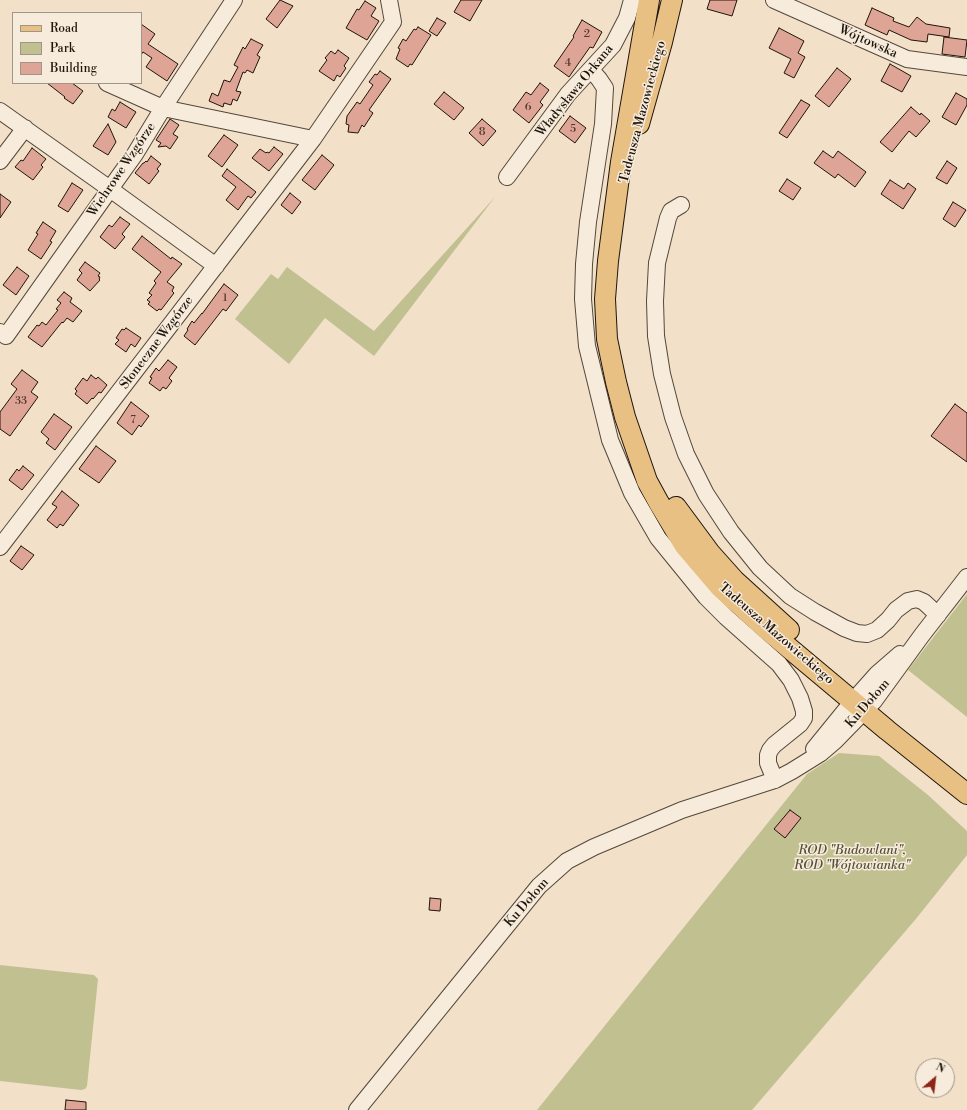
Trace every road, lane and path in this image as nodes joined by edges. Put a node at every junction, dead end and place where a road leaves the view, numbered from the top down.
1 (234, 0) edge
2 (389, 0) edge
3 (632, 0) edge
4 (649, 0) edge
5 (672, 0) edge
6 (774, 0) edge
7 (967, 67) edge
8 (591, 70) junction
9 (109, 84) edge
10 (162, 108) junction
11 (0, 111) edge
12 (25, 128) junction
13 (313, 139) junction
14 (0, 161) edge
15 (507, 177) dead end
16 (110, 189) junction
17 (681, 205) dead end
18 (613, 224) junction
19 (216, 266) junction
20 (3, 334) edge
21 (0, 547) edge
22 (967, 577) edge
23 (938, 615) junction
24 (863, 701) junction
25 (967, 776) edge
26 (775, 780) junction
27 (967, 794) edge
28 (357, 1110) edge

1 - 10 street, Wichrowe Wzgórze
2 - 13 street, Słoneczne Wzgórze
3 - 8 street, Władysława Orkana
4 - 18 main road, Tadeusza Mazowieckiego
5 - 18 main road, Tadeusza Mazowieckiego
6 - 7 street, Wójtowska
8 - 15 street, Władysława Orkana
8 - 26 street
9 - 10 street
10 - 13 street
10 - 16 street, Wichrowe Wzgórze
11 - 12 street
12 - 14 street
12 - 16 street
13 - 19 street, Słoneczne Wzgórze
16 - 19 street
16 - 20 street, Wichrowe Wzgórze
17 - 23 street
18 - 24 main road, Tadeusza Mazowieckiego
19 - 21 street, Słoneczne Wzgórze
22 - 23 street, Ku Dołom
23 - 24 street, Ku Dołom
24 - 25 main road, Tadeusza Mazowieckiego
24 - 26 street, Ku Dołom
24 - 27 main road, Tadeusza Mazowieckiego
26 - 28 street, Ku Dołom

